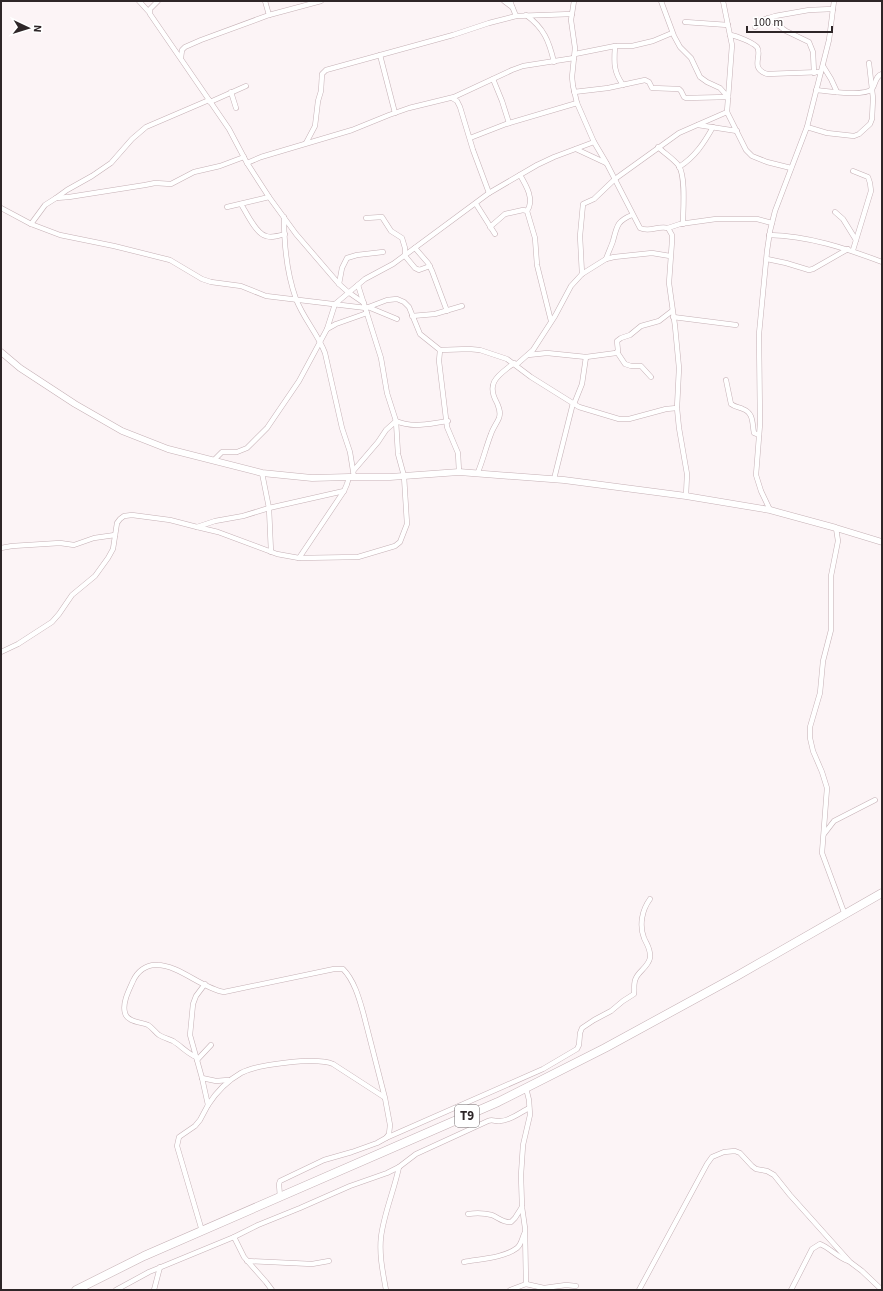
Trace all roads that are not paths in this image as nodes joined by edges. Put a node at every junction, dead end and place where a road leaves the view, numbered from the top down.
1 (139, 1) edge
2 (158, 1) edge
3 (265, 1) edge
4 (322, 1) edge
5 (504, 1) edge
6 (510, 1) edge
7 (574, 1) edge
8 (661, 1) edge
9 (723, 1) edge
10 (834, 1) edge
11 (310, 2) edge
12 (512, 7) junction
13 (833, 9) junction
14 (149, 12) junction
15 (572, 14) junction
16 (269, 15) junction
17 (526, 15) junction
18 (516, 16) junction
19 (768, 18) junction
20 (685, 22) dead end
21 (728, 24) junction
22 (755, 27) dead end
23 (672, 33) junction
24 (730, 35) junction
25 (615, 46) junction
26 (380, 55) junction
27 (574, 56) junction
28 (181, 58) junction
29 (554, 62) junction
30 (869, 63) dead end
31 (823, 66) junction
32 (821, 72) junction
33 (814, 73) junction
34 (882, 74) edge
35 (493, 79) junction
36 (623, 85) junction
37 (246, 86) dead end
38 (872, 89) junction
39 (816, 90) junction
40 (231, 92) junction
41 (574, 92) junction
42 (837, 92) junction
43 (728, 97) junction
44 (452, 98) junction
45 (210, 101) junction
46 (577, 103) junction
47 (236, 108) dead end
48 (728, 112) junction
49 (395, 113) junction
50 (509, 123) junction
51 (698, 125) junction
52 (713, 127) junction
53 (807, 127) junction
54 (737, 131) junction
55 (470, 138) junction
56 (594, 142) junction
57 (306, 144) junction
58 (658, 147) junction
59 (576, 149) junction
60 (244, 157) junction
61 (247, 163) junction
62 (607, 164) junction
63 (679, 167) junction
64 (791, 168) junction
65 (853, 171) dead end
66 (520, 175) junction
67 (615, 179) junction
68 (489, 193) junction
69 (269, 197) junction
70 (56, 198) junction
71 (241, 204) junction
72 (476, 204) junction
73 (227, 207) dead end
74 (1, 208) edge
75 (527, 211) junction
76 (835, 212) dead end
77 (632, 215) junction
78 (284, 217) junction
79 (366, 218) dead end
80 (772, 223) junction
81 (31, 224) junction
82 (683, 224) junction
83 (490, 227) junction
84 (668, 228) junction
85 (285, 234) junction
86 (495, 234) dead end
87 (770, 236) junction
88 (856, 240) junction
89 (415, 248) junction
90 (850, 250) junction
91 (383, 252) dead end
92 (405, 256) junction
93 (670, 256) junction
94 (606, 259) junction
95 (767, 259) junction
96 (882, 262) edge
97 (430, 266) junction
98 (582, 274) junction
99 (339, 284) junction
100 (358, 285) junction
101 (348, 292) junction
102 (296, 300) junction
103 (335, 304) junction
104 (366, 306) junction
105 (462, 306) dead end
106 (447, 311) junction
107 (672, 311) junction
108 (367, 313) junction
109 (412, 316) junction
110 (673, 317) junction
111 (397, 318) dead end
112 (551, 322) junction
113 (736, 325) dead end
114 (328, 329) junction
115 (321, 343) junction
116 (440, 350) junction
117 (1, 352) edge
118 (617, 352) junction
119 (528, 355) junction
120 (586, 356) junction
121 (515, 364) junction
122 (651, 377) dead end
123 (726, 380) dead end
124 (574, 403) junction
125 (677, 408) junction
126 (396, 421) junction
127 (448, 421) junction
128 (759, 435) junction
129 (214, 460) junction
130 (354, 470) junction
131 (460, 472) junction
132 (478, 472) junction
133 (262, 473) junction
134 (404, 476) junction
135 (351, 477) junction
136 (554, 479) junction
137 (344, 491) junction
138 (686, 496) junction
139 (269, 508) junction
140 (770, 510) junction
141 (197, 527) junction
142 (836, 528) junction
143 (115, 535) junction
144 (882, 542) edge
145 (1, 548) edge
146 (271, 552) junction
147 (299, 558) junction
148 (1, 652) edge
149 (875, 800) dead end
150 (823, 835) junction
151 (882, 893) edge
152 (650, 899) dead end
153 (845, 915) junction
154 (205, 984) junction
155 (211, 1045) dead end
156 (197, 1058) junction
157 (202, 1078) junction
158 (231, 1079) junction
159 (526, 1088) junction
160 (384, 1097) junction
161 (208, 1105) junction
162 (529, 1108) junction
163 (386, 1138) junction
164 (398, 1167) junction
165 (280, 1197) junction
166 (522, 1207) junction
167 (468, 1214) dead end
168 (202, 1231) junction
169 (525, 1233) junction
170 (234, 1237) junction
171 (247, 1261) junction
172 (329, 1261) dead end
173 (464, 1262) dead end
174 (850, 1262) junction
175 (160, 1267) junction
176 (526, 1284) junction
177 (576, 1286) dead end
178 (76, 1290) edge
179 (116, 1290) edge
180 (154, 1290) edge
181 (272, 1290) edge
182 (386, 1290) edge
183 (510, 1290) edge
184 (639, 1290) edge
185 (791, 1290) edge
186 (882, 1290) edge

1 - 14 street
2 - 14 street
3 - 16 street
4 - 11 street
5 - 12 street
6 - 12 street
7 - 15 street
8 - 23 street
9 - 21 street
10 - 13 street
11 - 16 street
12 - 18 street
13 - 19 street
13 - 31 street
14 - 28 street
15 - 17 street
15 - 27 street
16 - 28 street
17 - 18 street
17 - 29 street
18 - 26 street
19 - 22 street
19 - 33 street
20 - 21 street
21 - 24 street
23 - 25 street
23 - 43 street
24 - 33 street
24 - 43 street
25 - 27 street
25 - 36 street
26 - 49 street
26 - 57 street
27 - 29 street
27 - 41 street
28 - 45 street
29 - 35 street
30 - 38 street
31 - 32 street
31 - 42 street
32 - 33 street
32 - 39 street
34 - 38 street
35 - 44 street
35 - 50 street
36 - 41 street
36 - 43 street
37 - 40 street
38 - 42 street
38 - 53 street
39 - 42 street
39 - 53 street
40 - 45 street
40 - 47 street
41 - 46 street
43 - 48 street
44 - 49 street
44 - 55 street
45 - 60 street
45 - 70 street
46 - 50 street
46 - 56 street
48 - 51 street
48 - 54 street
49 - 57 street
50 - 55 street
51 - 52 street
51 - 58 street
52 - 54 street
52 - 63 street
53 - 64 street
54 - 64 street
55 - 68 street
56 - 59 street
56 - 62 street
57 - 61 street
58 - 63 street
58 - 67 street
59 - 62 street
59 - 66 street
60 - 61 street
60 - 70 street
61 - 69 street
62 - 67 street
63 - 82 street
64 - 80 street
65 - 88 street
66 - 68 street
66 - 75 street
67 - 77 street
67 - 98 street
68 - 72 street
69 - 71 street
69 - 78 street
70 - 81 street
71 - 73 street
71 - 85 street
72 - 83 street
72 - 89 street
74 - 81 street
75 - 83 street
75 - 112 street
76 - 88 street
77 - 84 street
77 - 94 street
78 - 85 street
78 - 99 street
79 - 92 street
80 - 82 street
80 - 87 street
81 - 102 street
82 - 84 street
83 - 86 street
84 - 93 street
85 - 102 street
87 - 90 street
87 - 95 street
88 - 90 street
89 - 92 street
89 - 97 street
90 - 95 street
90 - 96 street
91 - 99 street
92 - 97 street
92 - 100 street
93 - 94 street
93 - 107 street
94 - 98 street
95 - 128 street
97 - 106 street
98 - 112 street
99 - 101 street
100 - 101 street
100 - 104 street
101 - 103 street
101 - 104 street
102 - 103 street
102 - 115 street
103 - 104 street
103 - 114 street
104 - 108 street
104 - 109 street
104 - 111 street
105 - 106 street
106 - 109 street
107 - 110 street
107 - 118 street
108 - 114 street
108 - 126 street
109 - 116 street
110 - 113 street
110 - 125 street
112 - 119 street
114 - 115 street
115 - 129 street
115 - 130 street
116 - 121 street
116 - 127 street
117 - 129 street
118 - 120 street
118 - 122 street
119 - 120 street
119 - 121 street
120 - 124 street
121 - 124 street
121 - 132 street
123 - 128 street
124 - 125 street
124 - 136 street
125 - 138 street
126 - 127 street
126 - 130 street
126 - 134 street
127 - 131 street
128 - 140 street
129 - 133 street
130 - 135 street
131 - 132 street
131 - 134 street
132 - 136 street
133 - 135 street
133 - 139 street
134 - 135 street
134 - 147 street
135 - 137 street
136 - 138 street
137 - 139 street
137 - 147 street
138 - 140 street
139 - 141 street
139 - 146 street
140 - 142 street
141 - 143 street
141 - 146 street
142 - 144 street
142 - 150 street
143 - 145 street
143 - 148 street
146 - 147 street
149 - 150 street
150 - 153 street
151 - 153 highway, T9
152 - 163 street
153 - 159 highway, T9
154 - 156 street
154 - 156 street
154 - 160 street
155 - 156 street
156 - 157 street
157 - 158 street
157 - 161 street
158 - 160 street
158 - 161 street
159 - 162 street
159 - 165 highway, T9
160 - 163 street
161 - 168 street
162 - 164 street
162 - 166 street
163 - 165 street
164 - 170 street
164 - 182 street
165 - 168 highway, T9
166 - 167 street
166 - 169 street
168 - 178 highway, T9
169 - 173 street
169 - 176 street
170 - 171 street
170 - 175 street
171 - 172 street
171 - 181 street
174 - 184 street
174 - 185 street
174 - 186 street
175 - 179 street
175 - 180 street
176 - 177 street
176 - 183 street

